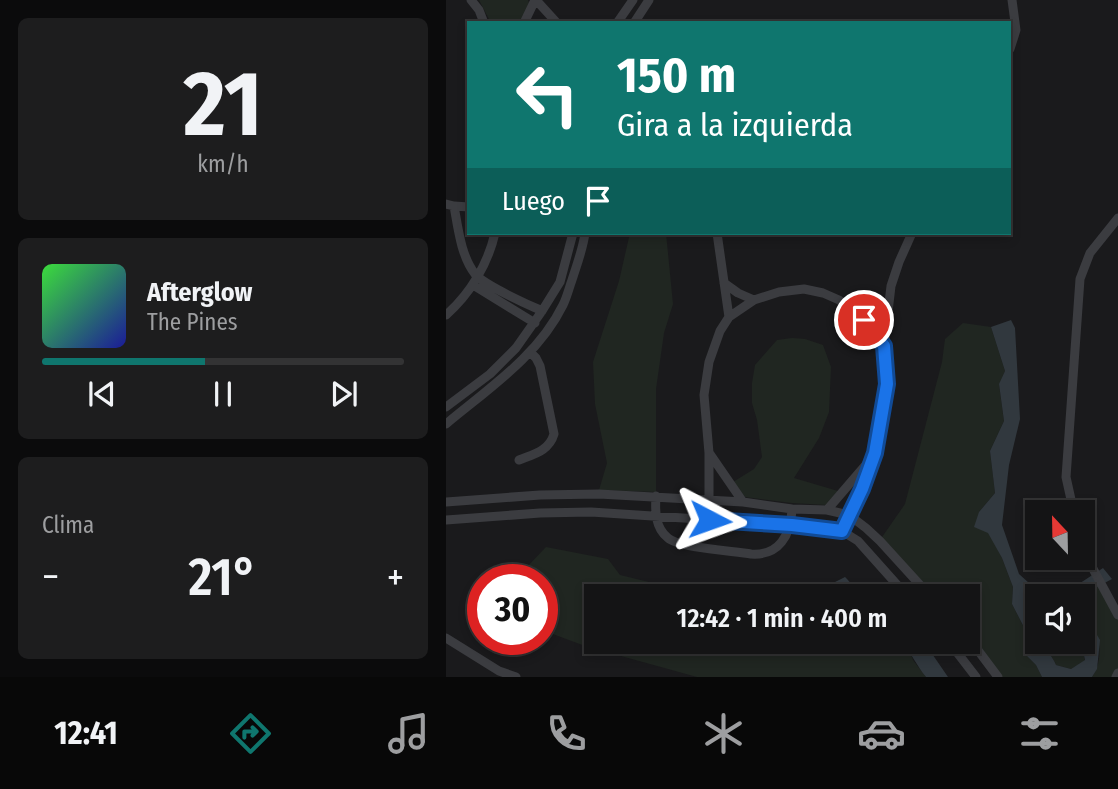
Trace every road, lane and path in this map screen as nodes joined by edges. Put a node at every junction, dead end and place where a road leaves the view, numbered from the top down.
1 (471, 0) edge
2 (536, 0) edge
3 (633, 0) edge
4 (648, 0) edge
5 (1012, 0) edge
6 (483, 21) edge
7 (525, 21) edge
8 (555, 21) edge
9 (618, 21) edge
10 (635, 21) edge
11 (1011, 47) edge
12 (450, 205) edge
13 (1118, 218) edge
14 (495, 235) edge
15 (572, 235) edge
16 (585, 235) edge
17 (717, 235) edge
18 (908, 235) edge
19 (475, 281) junction
20 (724, 283) junction
21 (755, 300) junction
22 (542, 312) junction
23 (446, 315) edge
24 (729, 317) junction
25 (535, 323) junction
26 (884, 346) junction
27 (530, 352) junction
28 (446, 407) edge
29 (446, 424) edge
30 (708, 453) junction
31 (875, 453) junction
32 (519, 460) dead end
33 (656, 496) junction
34 (709, 500) junction
35 (1071, 500) edge
36 (446, 502) edge
37 (743, 502) junction
38 (792, 509) junction
39 (827, 510) junction
40 (849, 514) junction
41 (655, 516) junction
42 (446, 520) edge
43 (792, 525) junction
44 (842, 531) junction
45 (1094, 570) edge
46 (896, 584) edge
47 (919, 584) edge
48 (1114, 602) edge
49 (1118, 615) edge
50 (446, 638) edge
51 (980, 653) edge
52 (958, 654) edge
53 (516, 677) edge
54 (976, 677) edge
55 (998, 677) edge

1 - 6 street
2 - 7 street
2 - 8 street
3 - 9 street
4 - 10 street
5 - 11 street
12 - 19 street
13 - 35 street
14 - 19 street
15 - 22 street
16 - 27 street
17 - 20 street
18 - 26 street
19 - 22 street
19 - 23 street
19 - 25 street
20 - 21 street
20 - 24 street
21 - 24 street
21 - 26 street
22 - 25 street
24 - 30 street
25 - 28 street
26 - 31 street
27 - 29 street
27 - 32 street
30 - 34 street
30 - 37 street
31 - 39 street
31 - 40 street
33 - 34 street
33 - 36 street
33 - 41 street
34 - 37 street
37 - 38 street
38 - 39 street
38 - 43 street
39 - 40 street
40 - 44 street
40 - 47 street
41 - 42 street
41 - 43 street
41 - 43 street
43 - 44 street
44 - 46 street
45 - 48 street
48 - 49 street
50 - 53 street
51 - 55 street
52 - 54 street

